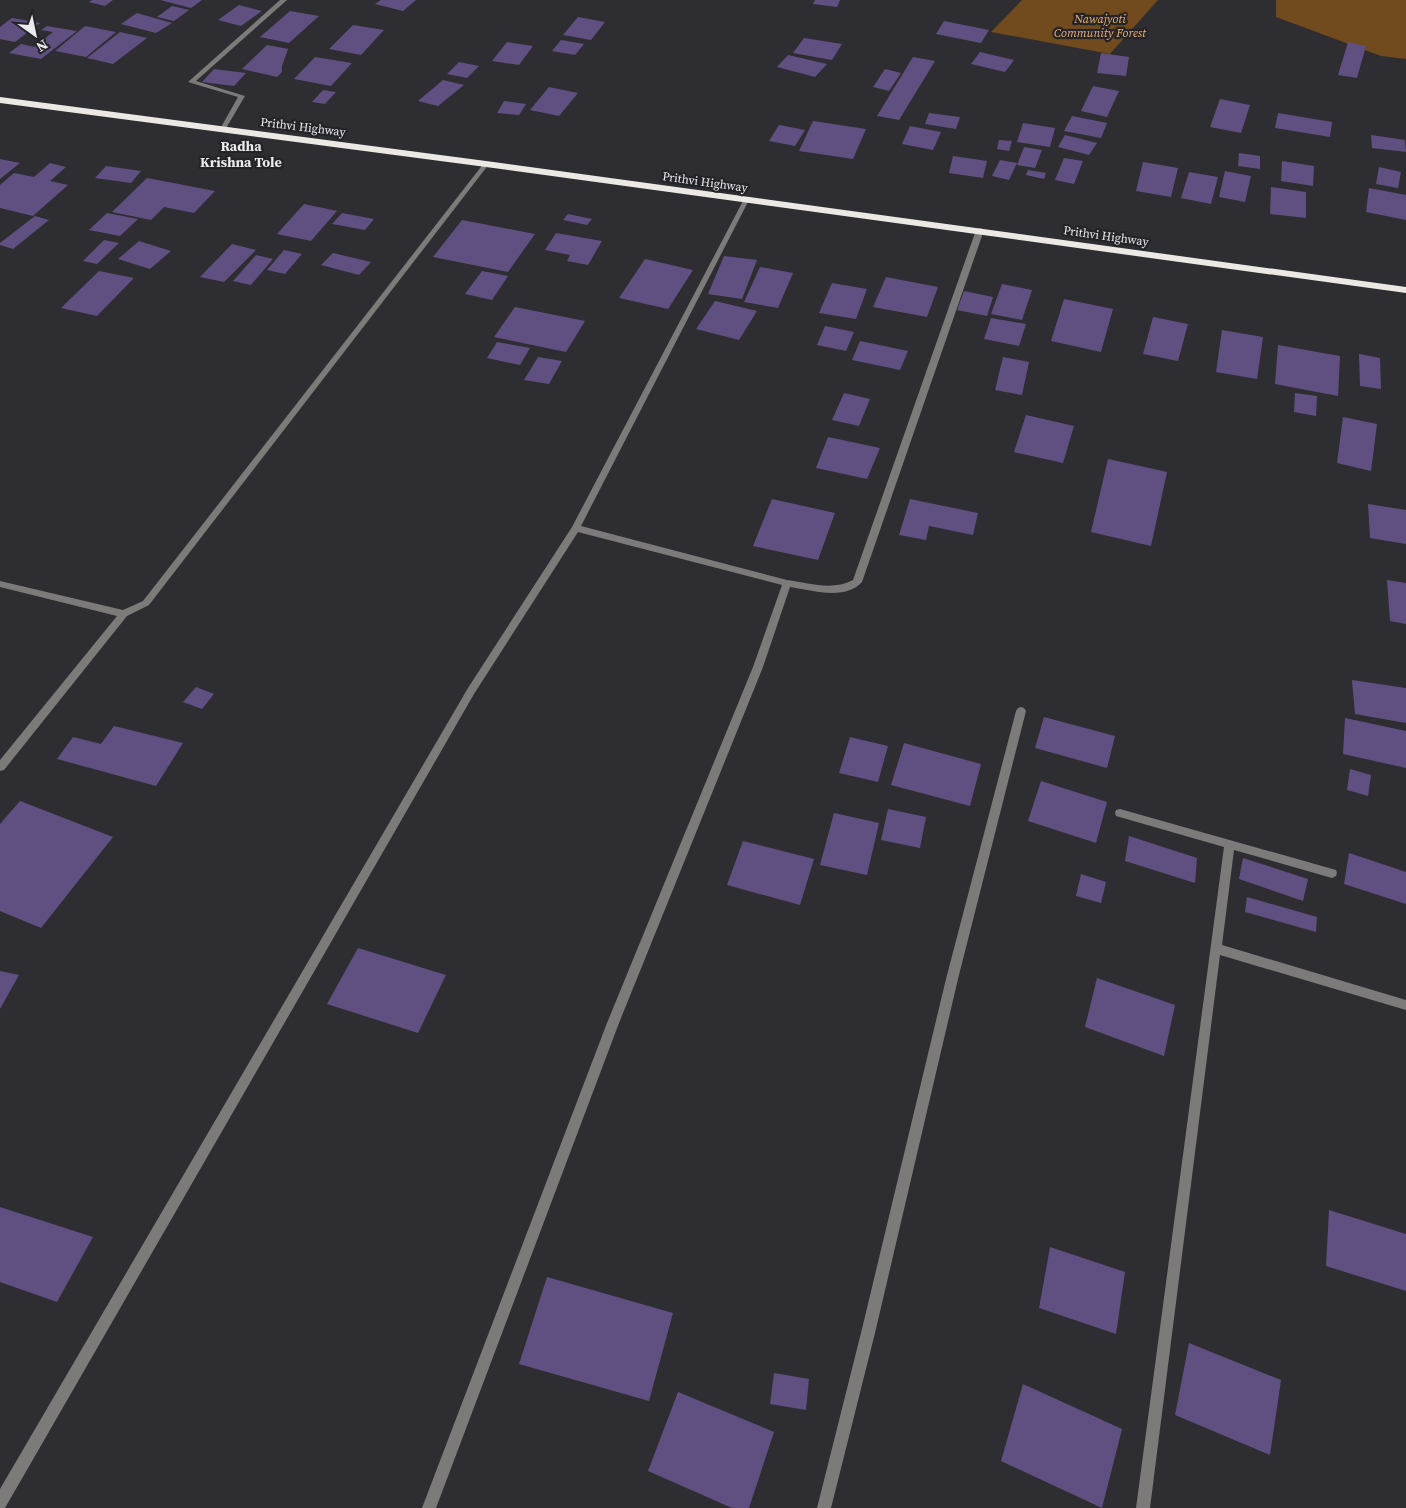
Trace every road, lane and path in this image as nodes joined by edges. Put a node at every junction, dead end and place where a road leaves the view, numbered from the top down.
1 (284, 0) edge
2 (0, 100) edge
3 (223, 129) junction
4 (486, 164) junction
5 (746, 200) junction
6 (980, 230) junction
7 (1406, 290) edge
8 (576, 528) junction
9 (787, 583) junction
10 (0, 584) edge
11 (124, 614) junction
12 (1021, 711) dead end
13 (0, 767) edge
14 (1120, 813) dead end
15 (1229, 845) junction
16 (1332, 873) dead end
17 (1217, 949) junction
18 (1406, 1005) edge
19 (0, 1503) edge
20 (429, 1508) edge
21 (824, 1508) edge
22 (1143, 1508) edge

1 - 3 street
2 - 3 highway, Prithvi Highway
3 - 4 highway, Prithvi Highway
4 - 5 highway, Prithvi Highway
4 - 11 street
5 - 6 highway, Prithvi Highway
5 - 8 street
6 - 7 highway, Prithvi Highway
6 - 9 street
8 - 9 street
8 - 19 street
9 - 20 street
10 - 11 street
11 - 13 street
12 - 21 street
14 - 15 street
15 - 16 street
15 - 17 street
17 - 18 street
17 - 22 street

